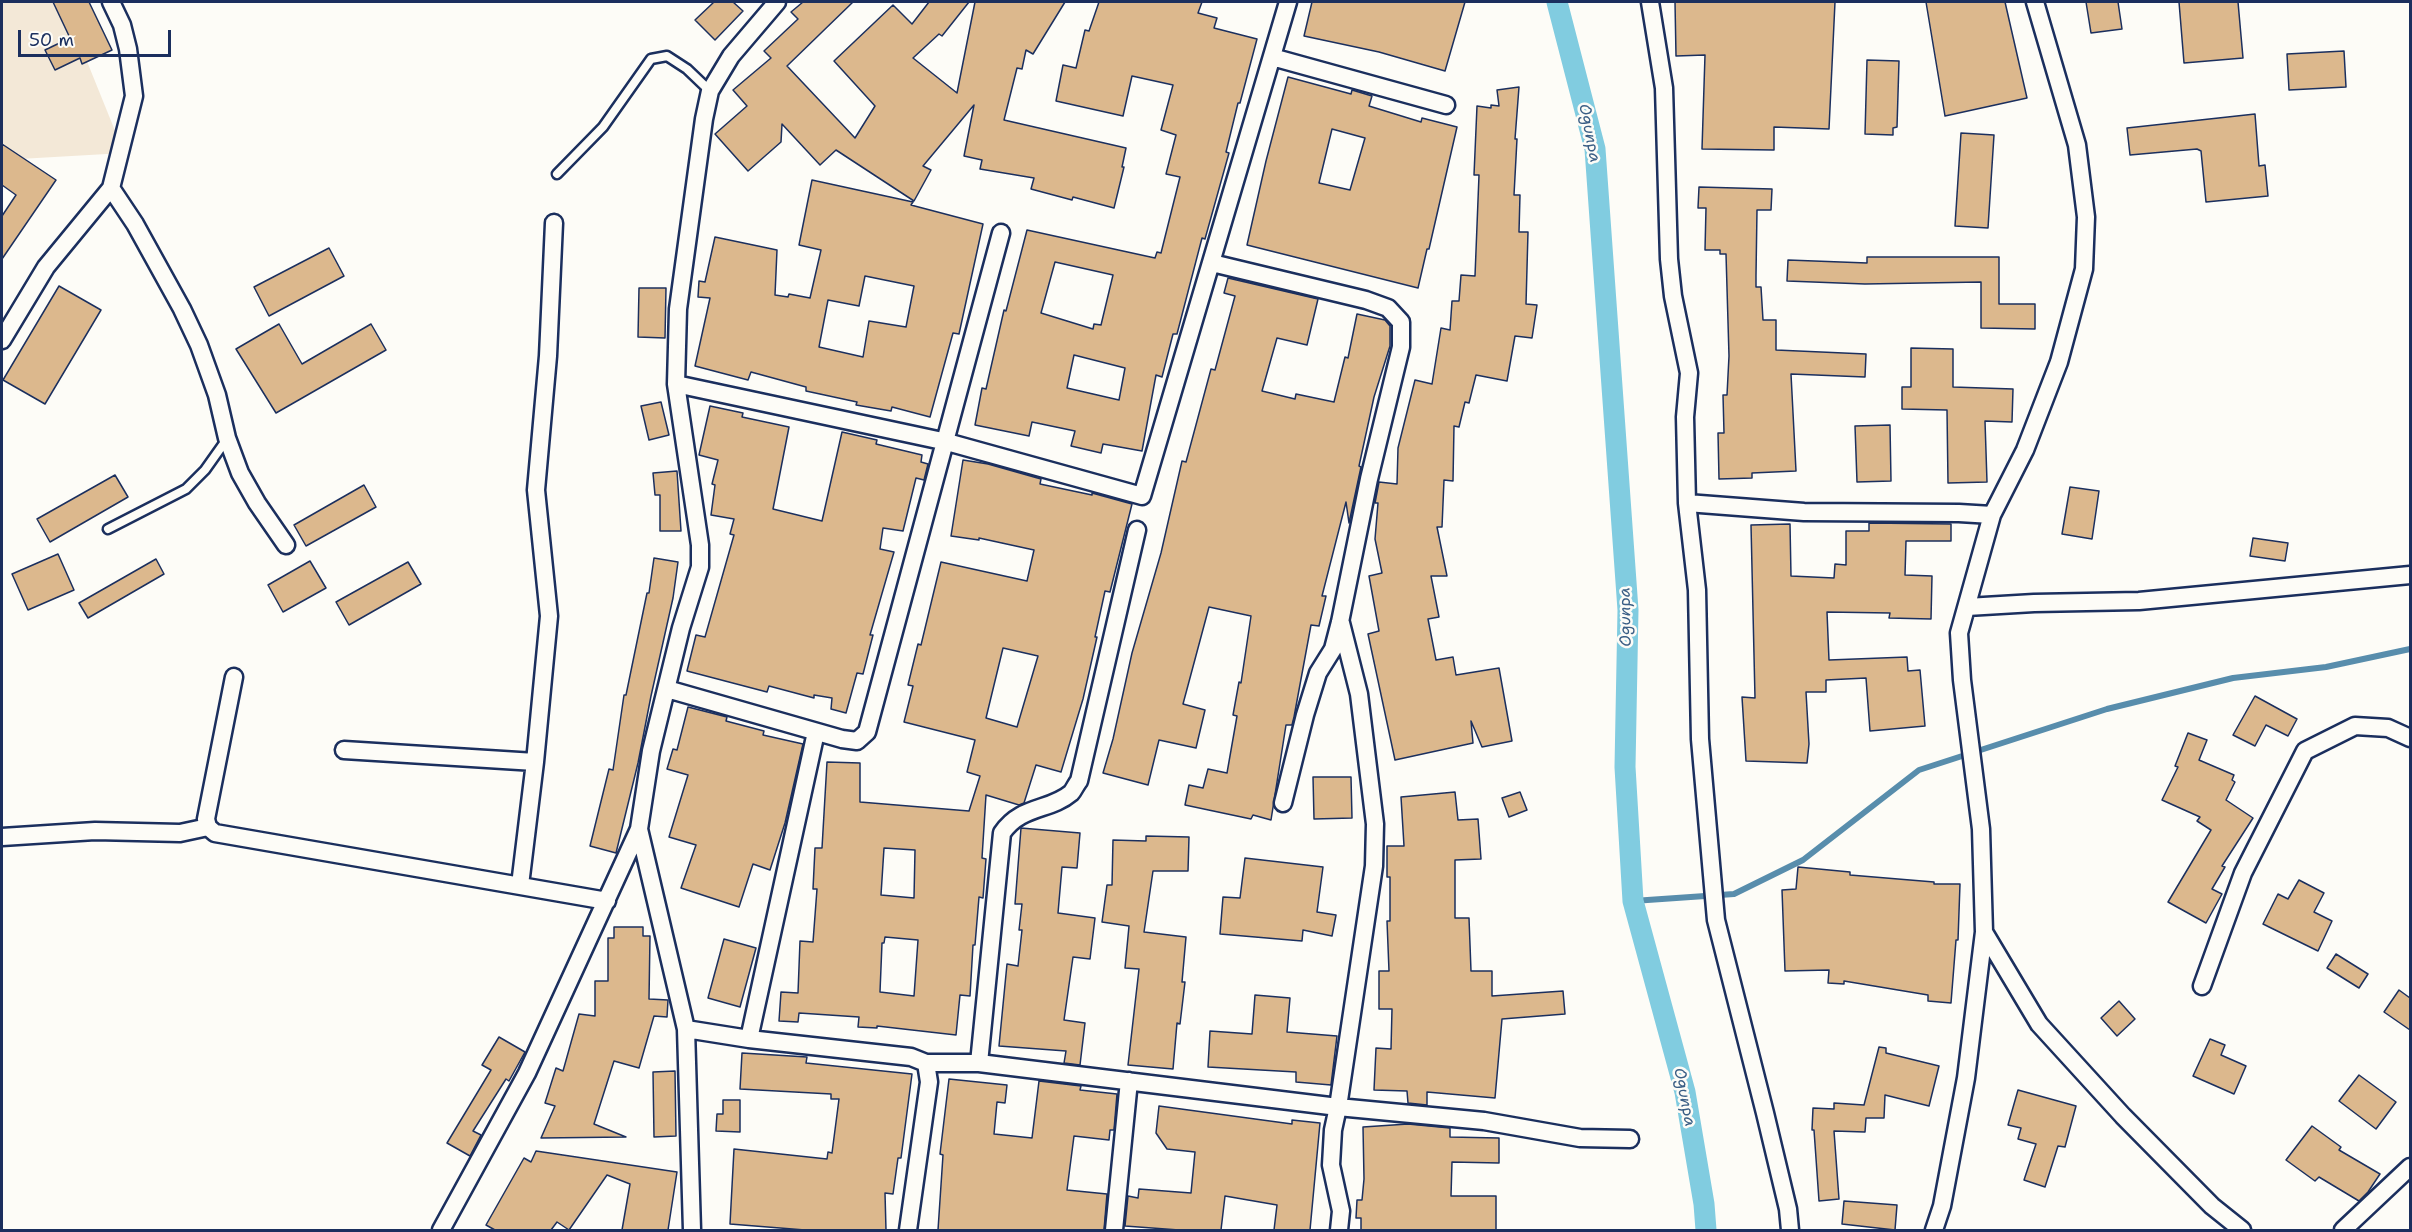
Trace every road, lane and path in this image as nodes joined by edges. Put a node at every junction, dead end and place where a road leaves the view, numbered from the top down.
1 (111, 2) edge
2 (777, 2) edge
3 (1288, 2) edge
4 (1650, 2) edge
5 (2035, 2) edge
6 (1272, 57) junction
7 (710, 91) junction
8 (1446, 105) dead end
9 (557, 174) dead end
10 (111, 188) junction
11 (554, 223) dead end
12 (1001, 233) dead end
13 (1212, 263) junction
14 (2, 340) edge
15 (676, 384) junction
16 (227, 438) junction
17 (947, 442) junction
18 (1687, 502) junction
19 (1992, 515) junction
20 (108, 529) dead end
21 (1137, 530) dead end
22 (286, 544) dead end
23 (2410, 575) edge
24 (1968, 607) junction
25 (1340, 622) junction
26 (234, 677) dead end
27 (667, 689) junction
28 (816, 732) junction
29 (2410, 738) edge
30 (344, 750) dead end
31 (535, 762) junction
32 (1283, 803) dead end
33 (208, 828) junction
34 (639, 829) junction
35 (2, 837) edge
36 (520, 885) junction
37 (607, 901) junction
38 (1984, 932) junction
39 (2202, 986) dead end
40 (686, 1029) junction
41 (749, 1039) junction
42 (926, 1063) junction
43 (979, 1063) junction
44 (1129, 1081) junction
45 (1338, 1107) junction
46 (1630, 1139) dead end
47 (2410, 1167) edge
48 (441, 1230) edge
49 (692, 1230) edge
50 (908, 1230) edge
51 (1114, 1230) edge
52 (1339, 1230) edge
53 (1790, 1230) edge
54 (1934, 1230) edge
55 (2242, 1230) edge
56 (2343, 1230) edge

1 - 10 street
2 - 7 street
3 - 6 street
4 - 18 street
5 - 19 street
6 - 8 street
6 - 13 street
7 - 9 lane
7 - 15 street
10 - 14 street
10 - 16 street
11 - 31 street
12 - 17 street
13 - 17 street
13 - 25 street
15 - 17 street
15 - 27 street
16 - 20 lane
16 - 22 street
17 - 28 street
18 - 19 street
18 - 53 street
19 - 24 street
21 - 43 street
23 - 24 street
24 - 38 street
25 - 32 street
25 - 45 street
26 - 33 street
27 - 28 street
27 - 34 street
28 - 41 street
29 - 39 street
30 - 31 street
31 - 36 street
33 - 35 street
33 - 36 street
34 - 37 street
34 - 40 street
36 - 37 street
37 - 48 street
38 - 54 street
38 - 55 street
40 - 41 street
40 - 49 street
41 - 42 street
42 - 43 street
42 - 50 street
43 - 44 street
44 - 45 street
44 - 51 street
45 - 46 street
45 - 52 street
47 - 56 street

